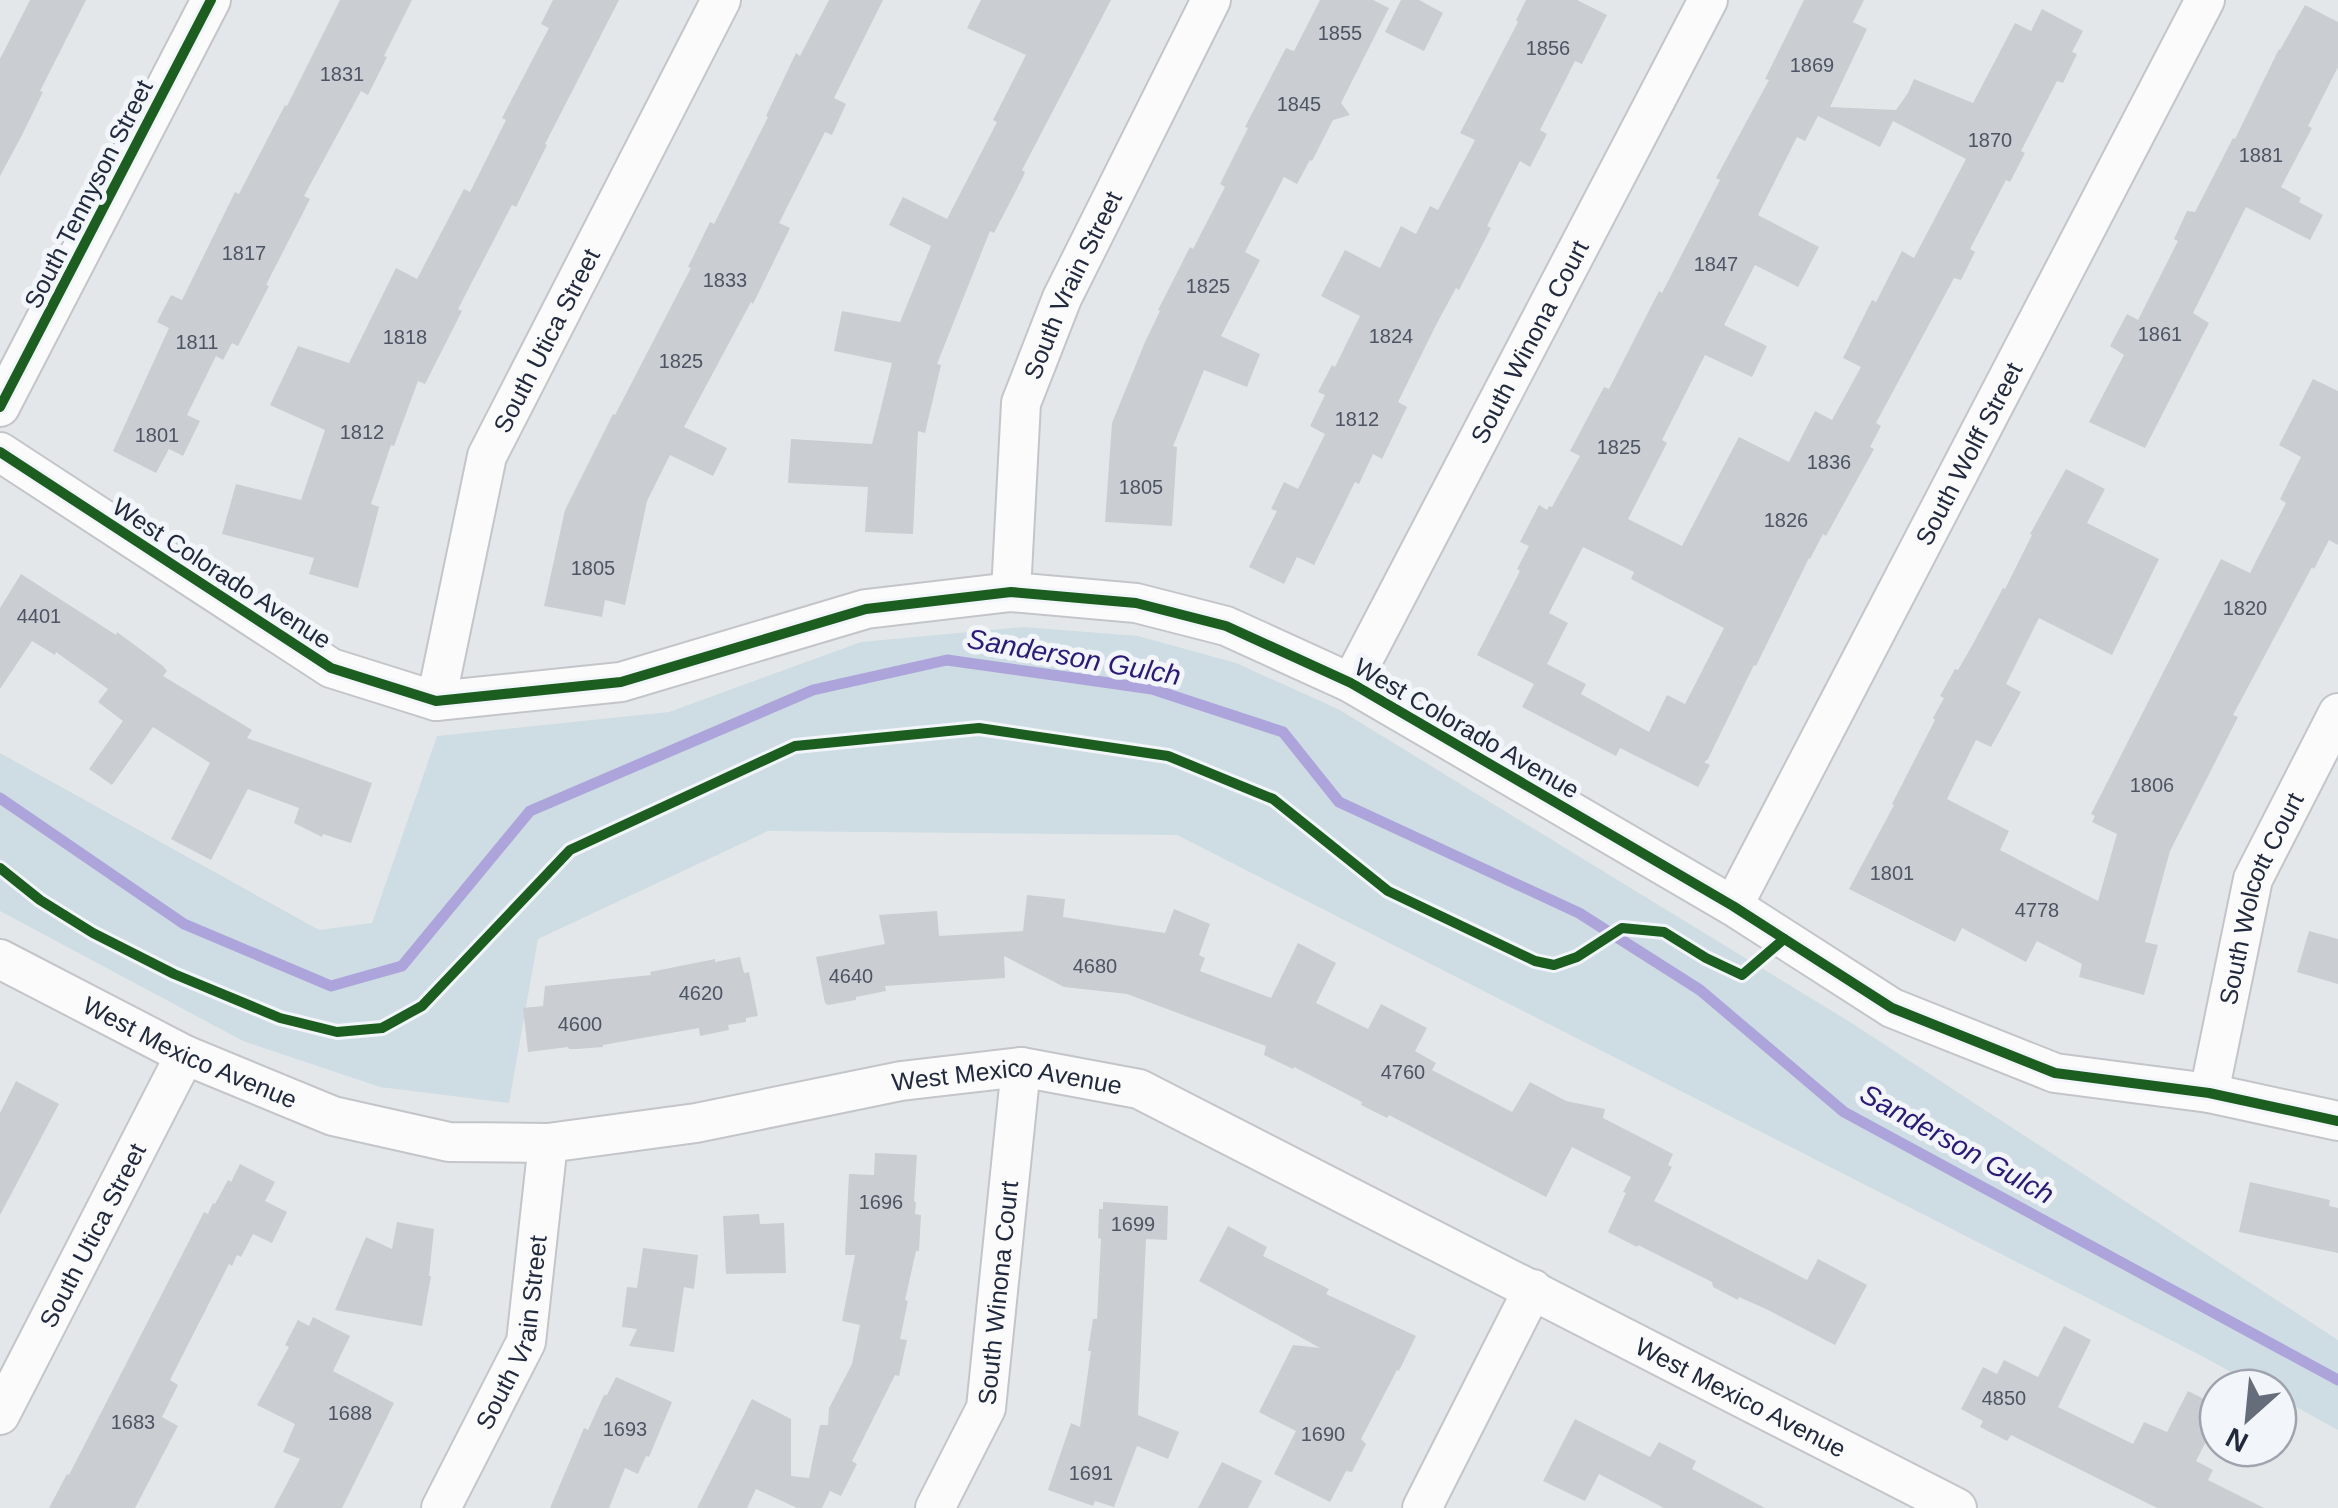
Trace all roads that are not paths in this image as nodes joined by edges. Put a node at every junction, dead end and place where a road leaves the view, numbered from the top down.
1 (211, 0) edge
2 (721, 0) edge
3 (1211, 0) edge
4 (1708, 0) edge
5 (2205, 0) edge
6 (0, 407) edge
7 (0, 452) edge
8 (1011, 592) junction
9 (1351, 682) junction
10 (436, 701) junction
11 (2338, 713) edge
12 (1733, 906) junction
13 (0, 958) edge
14 (185, 1055) junction
15 (1021, 1067) junction
16 (2209, 1093) junction
17 (2338, 1121) edge
18 (548, 1143) junction
19 (1533, 1290) junction
20 (0, 1415) edge
21 (1953, 1507) edge
22 (442, 1508) edge
23 (935, 1508) edge
24 (1422, 1508) edge

1 - 6 street, South Tennyson Street
2 - 10 street, South Utica Street
3 - 8 street, South Vrain Street
4 - 9 street, South Winona Court
5 - 12 street, South Wolff Street
7 - 10 street, West Colorado Avenue
8 - 9 street, West Colorado Avenue
8 - 10 street, West Colorado Avenue
9 - 12 street, West Colorado Avenue
11 - 16 street, South Wolcott Court
12 - 16 street, West Colorado Avenue
13 - 14 street, West Mexico Avenue
14 - 18 street, West Mexico Avenue
14 - 20 street, South Utica Street
15 - 18 street, West Mexico Avenue
15 - 19 street, West Mexico Avenue
15 - 23 street, South Winona Court
16 - 17 street, West Colorado Avenue
18 - 22 street, South Vrain Street
19 - 21 street, West Mexico Avenue
19 - 24 street

